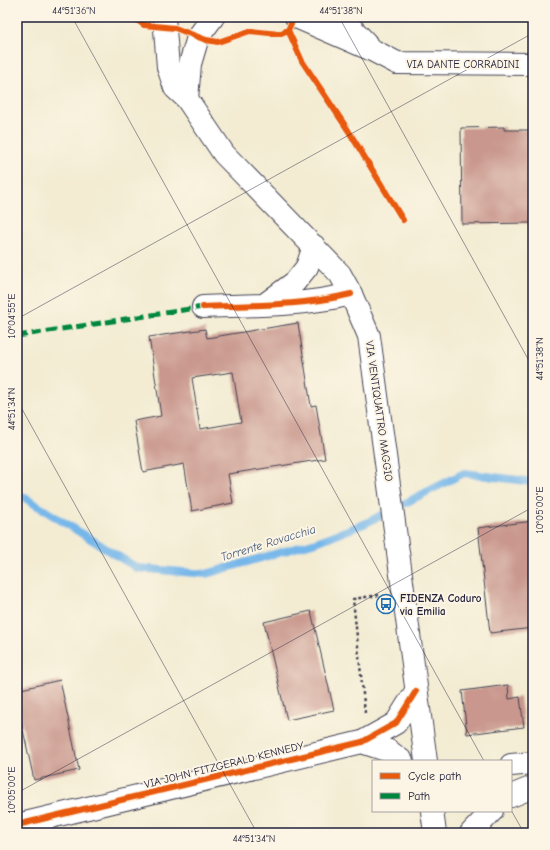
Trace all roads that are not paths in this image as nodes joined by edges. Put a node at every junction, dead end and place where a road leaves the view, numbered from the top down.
1 (164, 17) edge
2 (213, 17) edge
3 (296, 17) edge
4 (341, 17) edge
5 (372, 50) junction
6 (533, 64) edge
7 (187, 99) junction
8 (314, 246) junction
9 (351, 294) junction
10 (264, 305) junction
11 (203, 307) dead end
12 (416, 691) junction
13 (362, 742) junction
14 (401, 760) edge
15 (426, 760) edge
16 (533, 763) edge
17 (512, 765) edge
18 (533, 787) edge
19 (512, 796) edge
20 (432, 812) edge
21 (491, 812) edge
22 (17, 825) edge
23 (435, 833) edge
24 (471, 833) edge

1 - 7 main road, VIA VENTIQUATTRO MAGGIO
2 - 7 main road
3 - 5 main road, VIA DANTE CORRADINI
4 - 5 main road
5 - 6 main road, VIA DANTE CORRADINI
7 - 8 main road, VIA VENTIQUATTRO MAGGIO
8 - 9 main road, VIA VENTIQUATTRO MAGGIO
8 - 10 main road
9 - 10 main road
9 - 12 main road, VIA VENTIQUATTRO MAGGIO
10 - 11 main road
12 - 13 main road, VIA JOHN FITZGERALD KENNEDY
12 - 15 main road, VIA VENTIQUATTRO MAGGIO
13 - 14 main road
13 - 22 main road, VIA JOHN FITZGERALD KENNEDY
16 - 17 main road
18 - 19 main road
20 - 23 main road
21 - 24 main road

